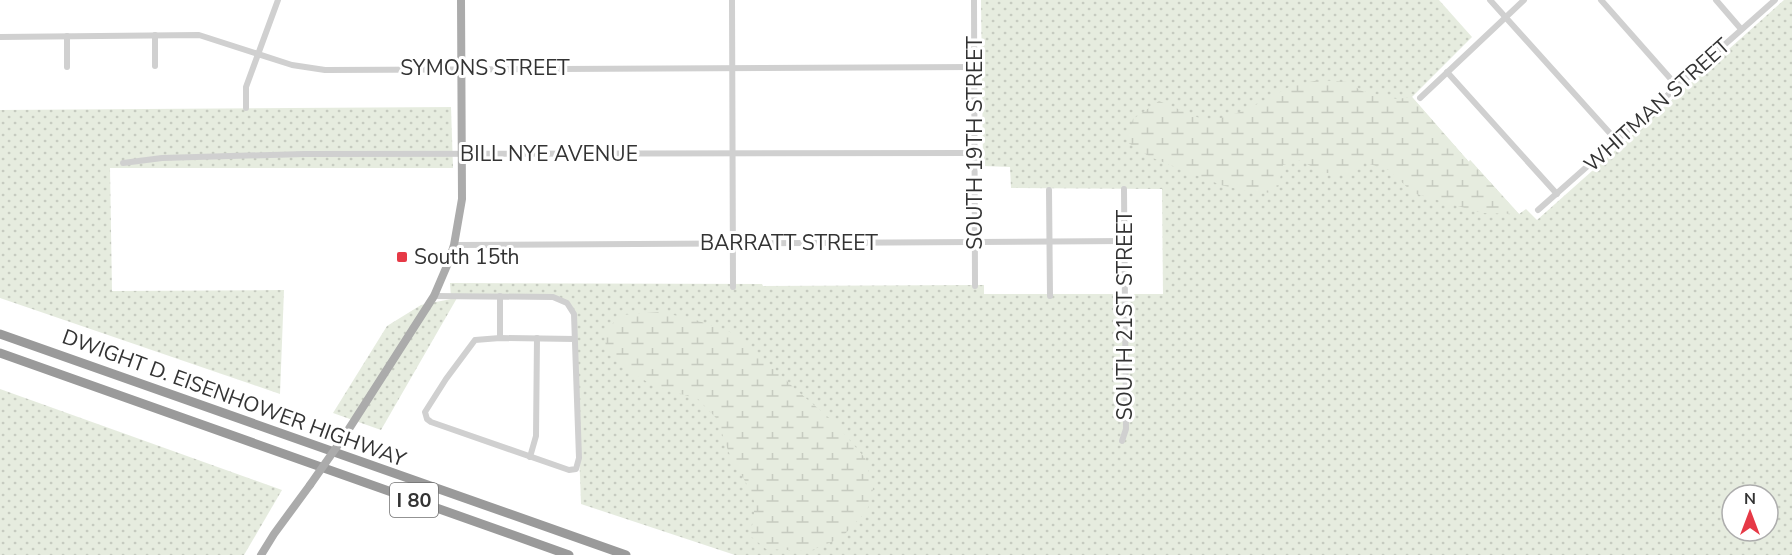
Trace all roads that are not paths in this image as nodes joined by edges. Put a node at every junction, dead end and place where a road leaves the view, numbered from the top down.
1 (278, 0) edge
2 (461, 0) edge
3 (732, 0) edge
4 (974, 0) edge
5 (1490, 0) edge
6 (1524, 0) edge
7 (1601, 0) edge
8 (1716, 0) edge
9 (1775, 0) edge
10 (1505, 17) junction
11 (1742, 29) junction
12 (155, 35) junction
13 (67, 36) junction
14 (0, 37) edge
15 (258, 54) junction
16 (155, 66) dead end
17 (67, 67) dead end
18 (732, 67) junction
19 (975, 67) junction
20 (461, 68) junction
21 (1447, 72) junction
22 (1677, 86) junction
23 (1420, 98) dead end
24 (246, 108) dead end
25 (1617, 141) junction
26 (732, 153) junction
27 (975, 153) junction
28 (462, 154) junction
29 (123, 163) dead end
30 (1124, 189) dead end
31 (1049, 190) dead end
32 (1557, 194) junction
33 (1538, 210) dead end
34 (1125, 241) junction
35 (975, 242) junction
36 (1049, 242) junction
37 (733, 244) junction
38 (454, 245) junction
39 (975, 286) dead end
40 (733, 287) dead end
41 (434, 296) junction
42 (500, 296) junction
43 (1050, 296) dead end
44 (0, 334) edge
45 (500, 338) junction
46 (537, 338) junction
47 (575, 339) junction
48 (0, 353) edge
49 (1122, 441) dead end
50 (530, 457) junction
51 (261, 555) edge
52 (569, 555) edge
53 (626, 555) edge

1 - 15 street
2 - 20 main road
3 - 18 street
4 - 19 street, SOUTH 19TH STREET
5 - 10 street
6 - 10 street
7 - 22 street
8 - 11 street
9 - 11 street, WHITMAN STREET
10 - 21 street
10 - 25 street
11 - 22 street, WHITMAN STREET
12 - 13 street, SYMONS STREET
12 - 15 street, SYMONS STREET
12 - 16 street
13 - 14 street, SYMONS STREET
13 - 17 street
15 - 20 street, SYMONS STREET
15 - 24 street
18 - 19 street, SYMONS STREET
18 - 20 street, SYMONS STREET
18 - 26 street
19 - 27 street, SOUTH 19TH STREET
20 - 28 main road
21 - 23 street
21 - 32 street
22 - 25 street, WHITMAN STREET
25 - 32 street, WHITMAN STREET
26 - 27 street, BILL NYE AVENUE
26 - 28 street, BILL NYE AVENUE
26 - 37 street
27 - 35 street, SOUTH 19TH STREET
28 - 29 street, BILL NYE AVENUE
28 - 38 main road
30 - 34 street, SOUTH 21ST STREET
31 - 36 street
32 - 33 street, WHITMAN STREET
34 - 36 street, BARRATT STREET
34 - 49 street, SOUTH 21ST STREET
35 - 36 street, BARRATT STREET
35 - 37 street, BARRATT STREET
35 - 39 street, SOUTH 19TH STREET
36 - 43 street
37 - 38 street, BARRATT STREET
37 - 40 street
38 - 41 main road
41 - 42 street
41 - 51 main road, bridge
42 - 45 street
42 - 47 street
44 - 53 highway, DWIGHT D. EISENHOWER HIGHWAY / I 80
45 - 46 street
45 - 50 street
46 - 47 street
46 - 50 street
47 - 50 street
48 - 52 highway, DWIGHT D. EISENHOWER HIGHWAY / I 80

